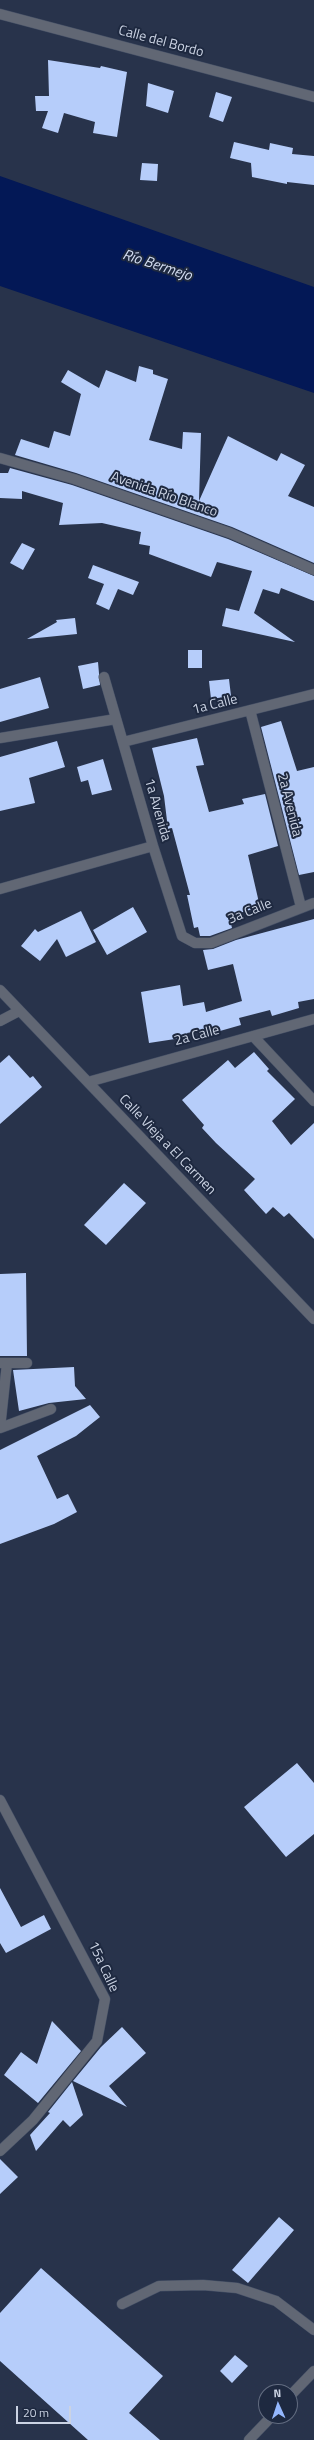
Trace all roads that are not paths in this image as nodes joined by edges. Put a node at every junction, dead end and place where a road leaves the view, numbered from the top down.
1 (0, 14) edge
2 (314, 97) edge
3 (0, 458) edge
4 (314, 570) edge
5 (104, 677) dead end
6 (314, 694) edge
7 (250, 710) junction
8 (116, 719) junction
9 (0, 738) edge
10 (123, 742) junction
11 (153, 846) junction
12 (0, 889) edge
13 (314, 903) edge
14 (300, 907) junction
15 (195, 943) joint
16 (0, 990) edge
17 (19, 1010) junction
18 (314, 1019) edge
19 (0, 1021) edge
20 (253, 1036) junction
21 (88, 1082) junction
22 (314, 1100) edge
23 (314, 1319) edge
24 (4, 1363) edge
25 (27, 1363) dead end
26 (51, 1409) dead end
27 (0, 1428) edge
28 (0, 1800) edge
29 (0, 2151) edge
30 (122, 2304) dead end
31 (314, 2330) edge
32 (314, 2371) edge
33 (298, 2388) edge
34 (264, 2424) edge
35 (249, 2440) edge

1 - 2 street, Calle del Bordo
3 - 4 street, Avenida Río Blanco
5 - 8 street, 1a Avenida
6 - 7 street, 1a Calle
7 - 10 street, 1a Calle
7 - 14 street, 2a Avenida
8 - 9 street
8 - 10 street, 1a Avenida
10 - 11 street, 1a Avenida
11 - 12 street
11 - 15 street, 1a Avenida
13 - 14 street, 3a Calle
14 - 15 street, 3a Calle
16 - 17 street, Calle Vieja a El Carmen
17 - 19 street
17 - 21 street, Calle Vieja a El Carmen
18 - 20 street, 2a Calle
20 - 21 street, 2a Calle
20 - 22 street
21 - 23 street, Calle Vieja a El Carmen
24 - 25 street
24 - 27 street
26 - 27 street
28 - 29 street, 15a Calle
30 - 31 street
32 - 33 street
34 - 35 street

